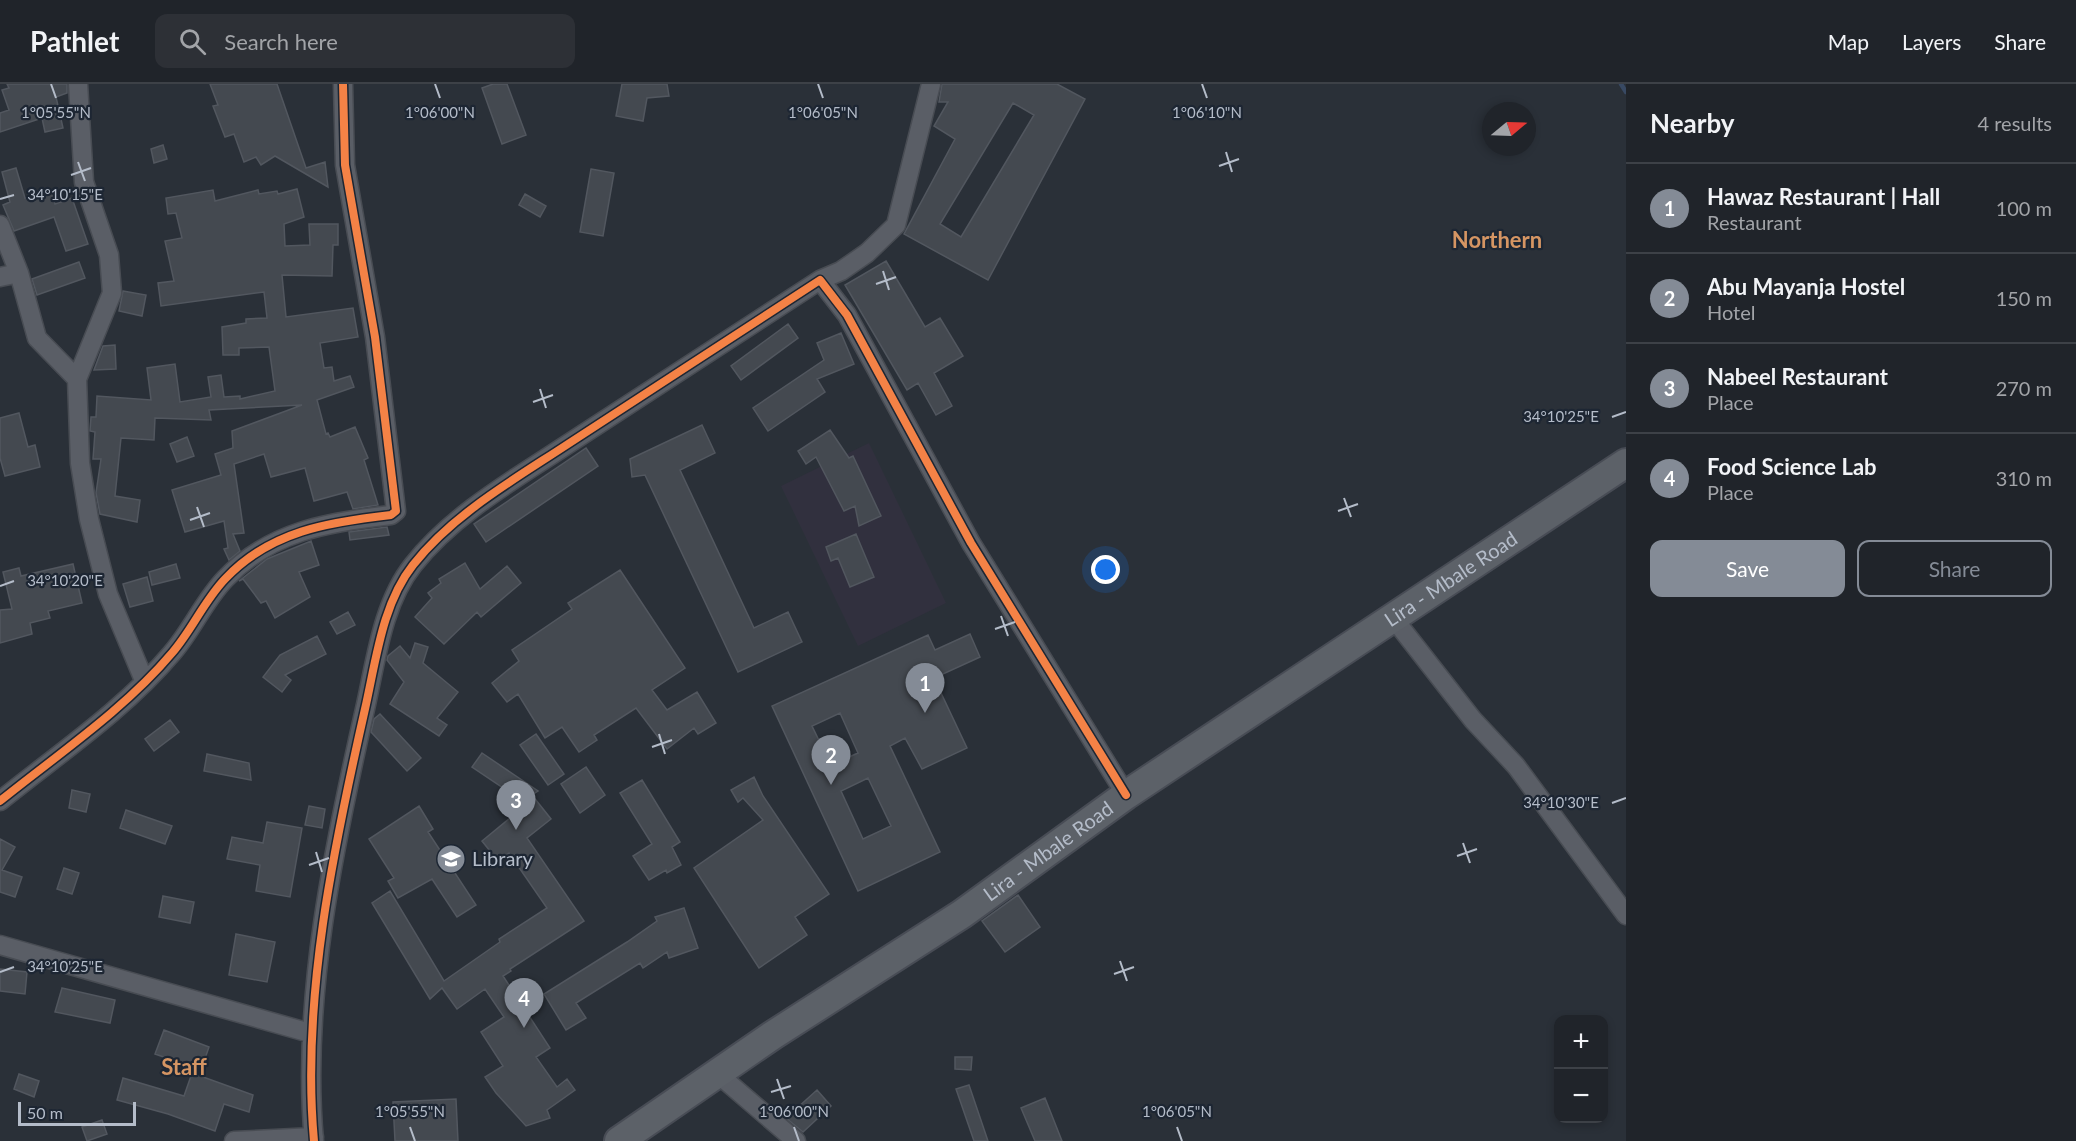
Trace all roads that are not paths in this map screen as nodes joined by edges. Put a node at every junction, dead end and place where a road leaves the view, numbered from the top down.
1 (78, 84) edge
2 (344, 84) edge
3 (931, 84) edge
4 (0, 225) edge
5 (19, 273) junction
6 (0, 277) edge
7 (820, 280) junction
8 (77, 379) junction
9 (1626, 463) edge
10 (1394, 619) junction
11 (144, 680) junction
12 (1126, 795) junction
13 (0, 801) edge
14 (1626, 915) edge
15 (0, 945) edge
16 (310, 1033) junction
17 (718, 1074) junction
18 (314, 1139) edge
19 (234, 1141) edge
20 (619, 1141) edge
21 (796, 1141) edge

1 - 8 street
2 - 11 street
3 - 7 street
4 - 5 street
5 - 6 street
5 - 8 street
7 - 12 street
7 - 16 street
8 - 11 street
9 - 10 main road, Lira - Mbale Road
10 - 12 main road, Lira - Mbale Road
10 - 14 street
11 - 13 street
12 - 17 main road, Lira - Mbale Road
15 - 16 street
16 - 18 street
17 - 20 main road, Lira - Mbale Road
17 - 21 street
18 - 19 street

